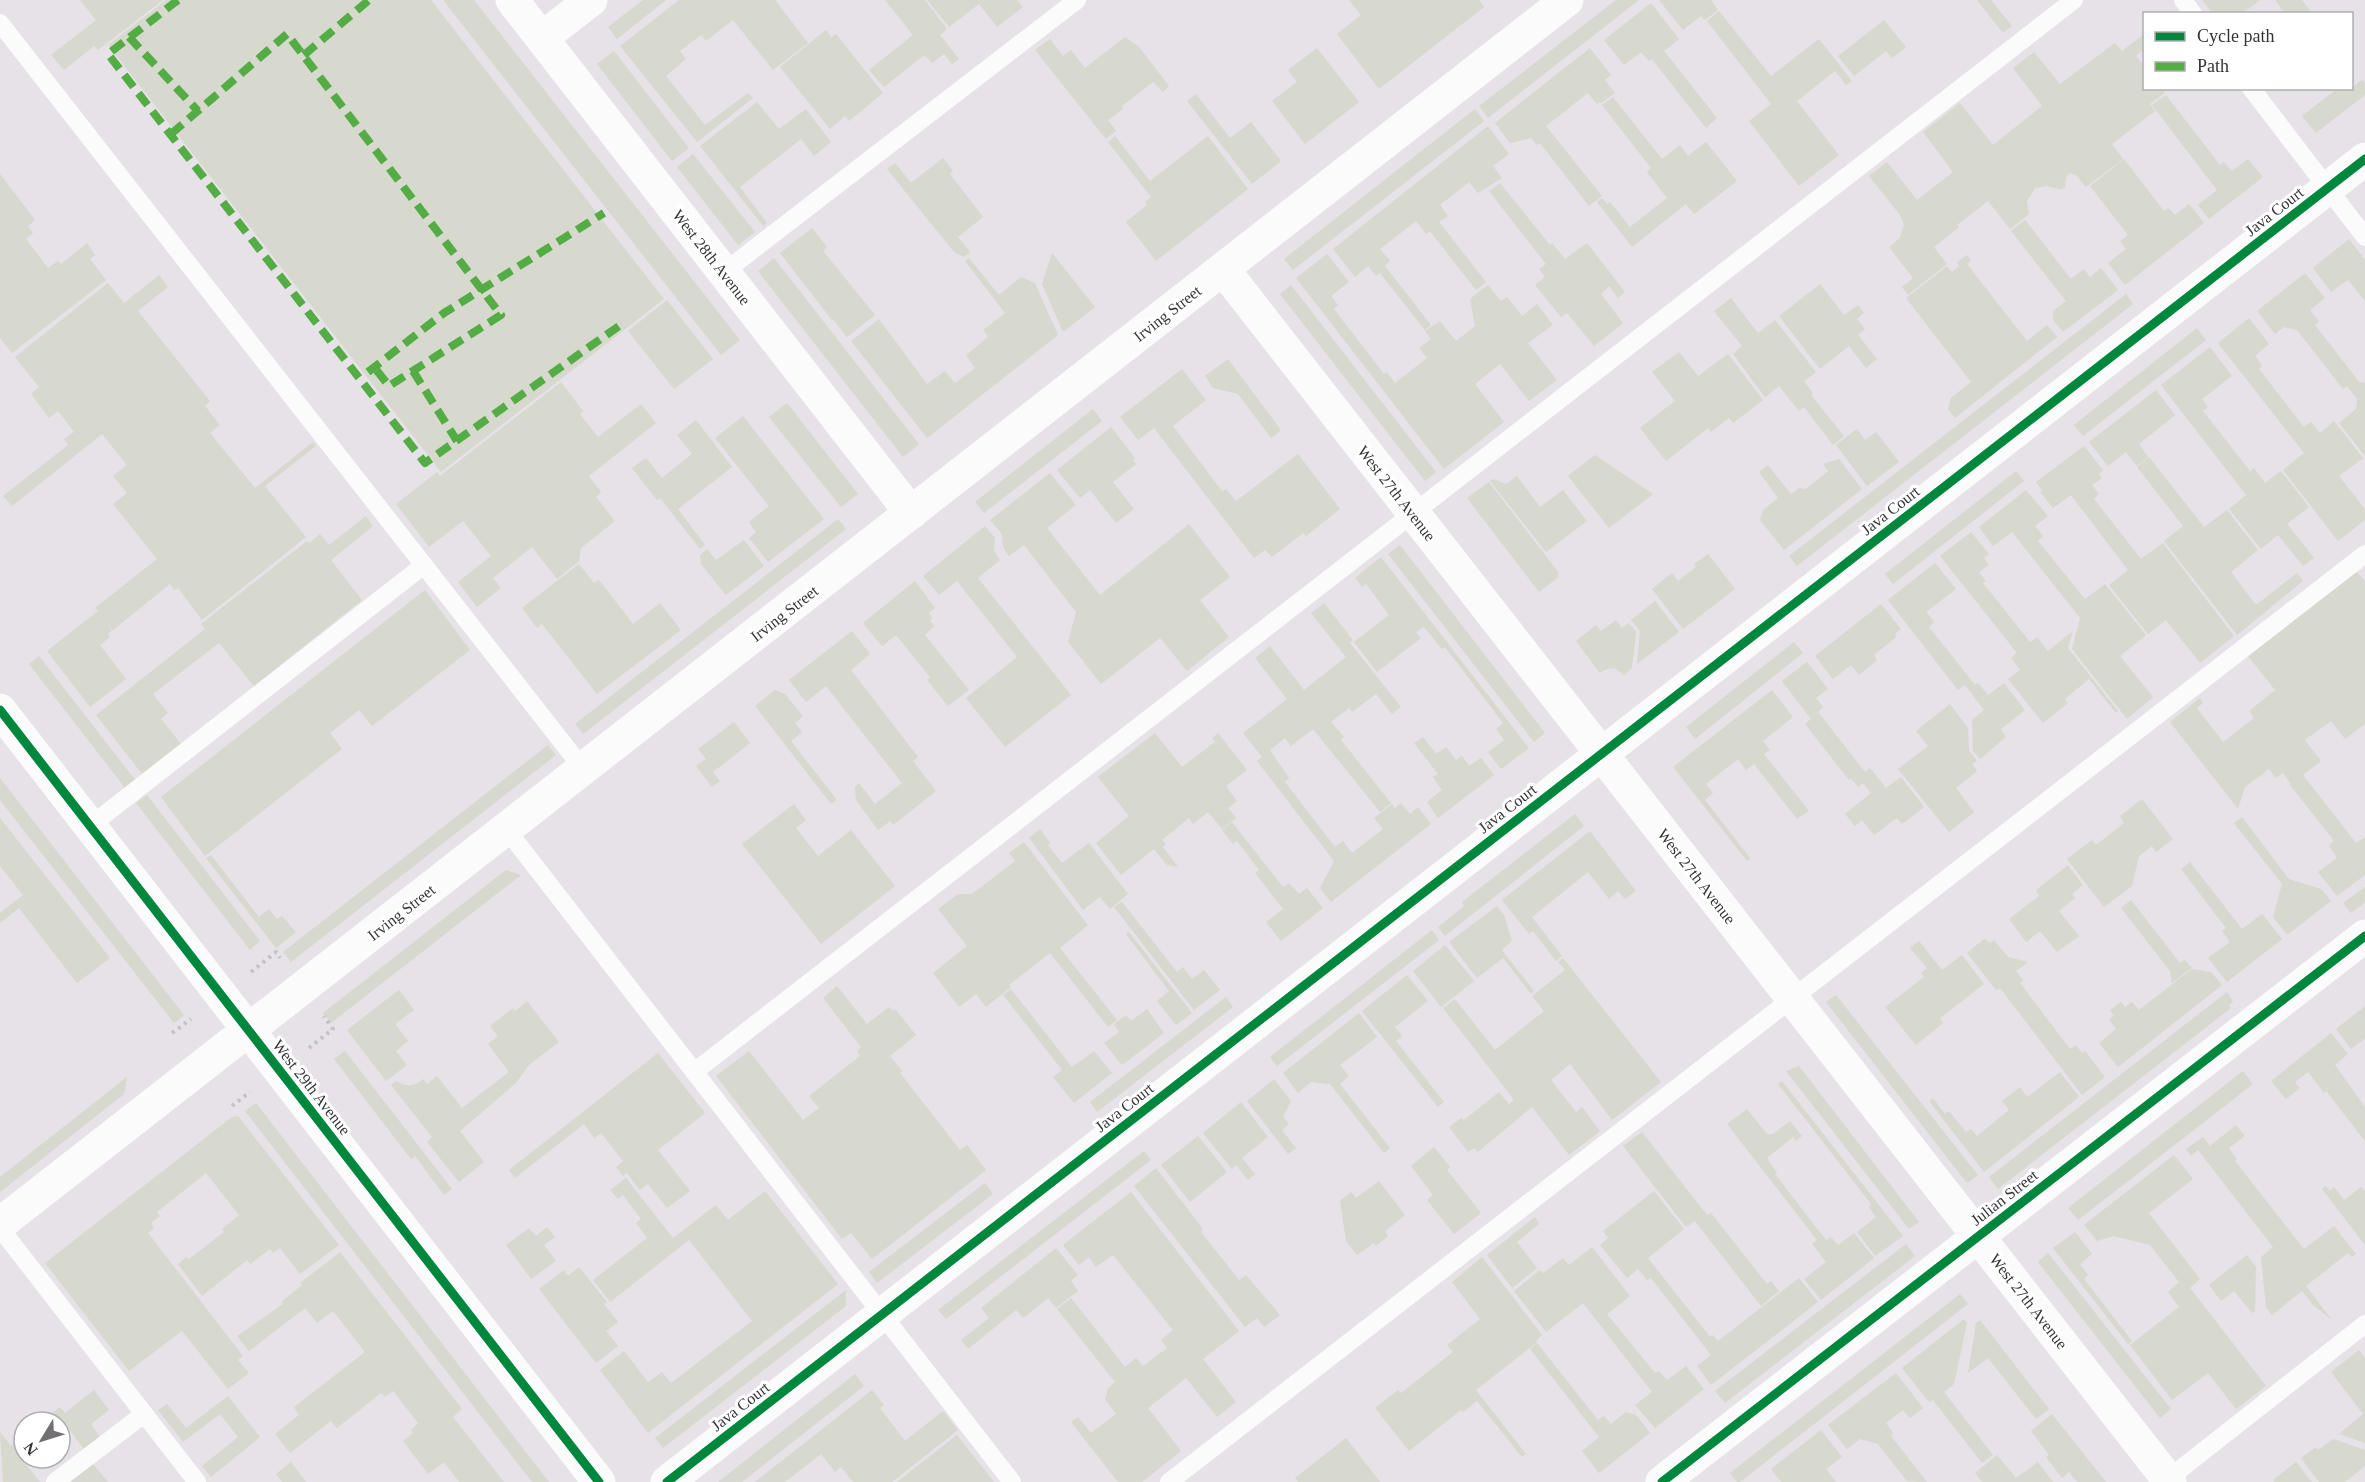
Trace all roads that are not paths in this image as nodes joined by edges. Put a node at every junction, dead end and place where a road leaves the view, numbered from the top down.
1 (512, 0) edge
2 (591, 0) edge
3 (1077, 0) edge
4 (2074, 0) edge
5 (1563, 1) edge
6 (0, 22) edge
7 (542, 38) junction
8 (2253, 90) edge
9 (2365, 159) edge
10 (2328, 188) junction
11 (2365, 237) edge
12 (1223, 269) junction
13 (724, 272) junction
14 (911, 513) junction
15 (1413, 513) junction
16 (2365, 554) edge
17 (424, 565) junction
18 (0, 710) edge
19 (1601, 754) junction
20 (584, 770) junction
21 (90, 826) junction
22 (507, 830) junction
23 (2365, 936) edge
24 (1792, 998) junction
25 (250, 1031) junction
26 (694, 1072) junction
27 (0, 1226) edge
28 (1978, 1236) junction
29 (882, 1314) junction
30 (2365, 1324) edge
31 (144, 1414) junction
32 (2168, 1481) edge
33 (55, 1482) edge
34 (197, 1482) edge
35 (599, 1482) edge
36 (667, 1482) edge
37 (1012, 1482) edge
38 (1168, 1482) edge
39 (1662, 1482) edge

1 - 7 street, West 28th Avenue
2 - 7 street
3 - 13 lane
4 - 15 lane
5 - 12 street, Irving Street
6 - 17 lane
7 - 13 street, West 28th Avenue
8 - 10 lane
9 - 10 street, Java Court
10 - 11 lane
10 - 19 street, Java Court
12 - 14 street, Irving Street
12 - 15 street, West 27th Avenue
13 - 14 street, West 28th Avenue
14 - 20 street, Irving Street
15 - 19 street, West 27th Avenue
15 - 26 lane
16 - 24 lane
17 - 20 lane
17 - 21 lane
18 - 21 street, West 29th Avenue
19 - 24 street, West 27th Avenue
19 - 29 street, Java Court
20 - 22 street, Irving Street
21 - 25 street, West 29th Avenue
22 - 25 street, Irving Street
22 - 26 lane
23 - 28 street, Julian Street
24 - 28 street, West 27th Avenue
24 - 38 lane
25 - 27 street, Irving Street
25 - 35 street, West 29th Avenue
26 - 29 lane
27 - 31 lane
28 - 32 street, West 27th Avenue
28 - 39 street, Julian Street
29 - 36 street, Java Court
29 - 37 lane
30 - 32 lane
31 - 33 lane
31 - 34 lane

